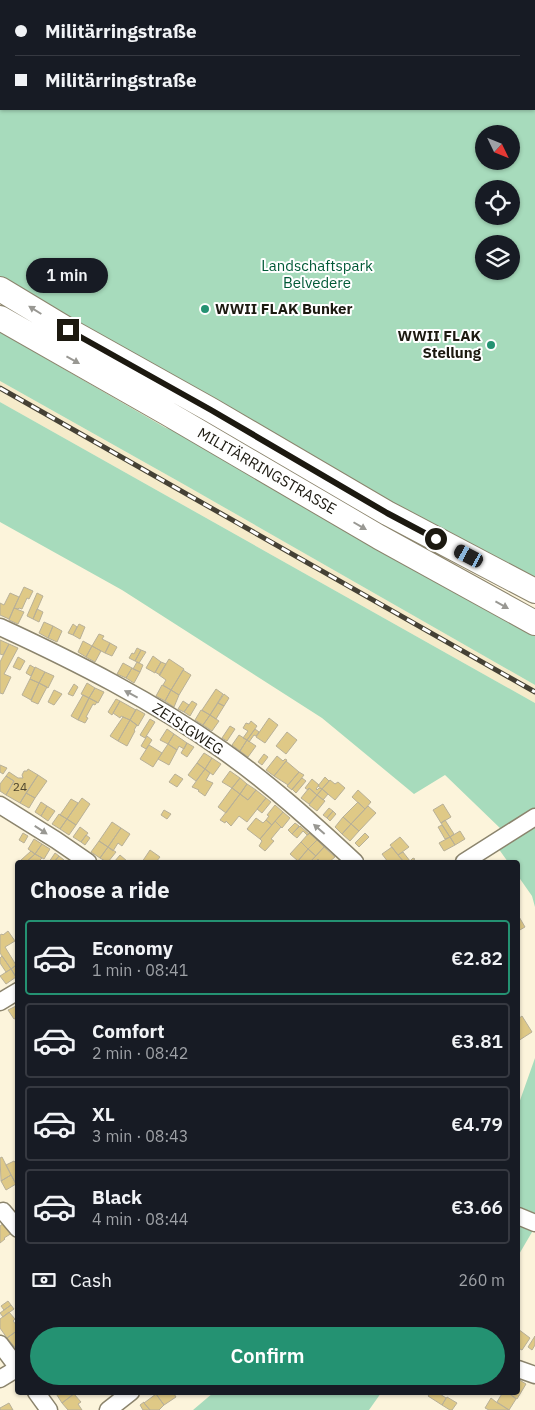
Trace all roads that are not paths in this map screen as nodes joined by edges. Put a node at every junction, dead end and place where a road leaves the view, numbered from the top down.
1 (0, 289) edge
2 (0, 318) edge
3 (535, 591) edge
4 (535, 623) edge
5 (0, 627) edge
6 (0, 805) edge
7 (535, 816) edge
8 (85, 860) edge
9 (353, 860) edge
10 (467, 860) edge
11 (15, 993) edge
12 (0, 1002) edge
13 (7, 1209) edge
14 (520, 1217) edge
15 (535, 1223) edge
16 (15, 1224) edge
17 (0, 1344) edge
18 (15, 1364) edge
19 (520, 1369) edge
20 (15, 1370) edge
21 (535, 1375) edge
22 (0, 1379) edge
23 (38, 1395) edge
24 (127, 1395) edge
25 (49, 1410) edge
26 (108, 1410) edge

3 -> 1 highway, MILITÄRRINGSTRASSE
2 -> 4 highway, MILITÄRRINGSTRASSE
9 -> 5 street, ZEISIGWEG
6 -> 8 street
7 - 10 street
11 - 12 street
13 - 16 street
14 - 15 street
17 - 18 street
19 - 21 street
20 - 22 street
23 - 25 street
24 - 26 street

